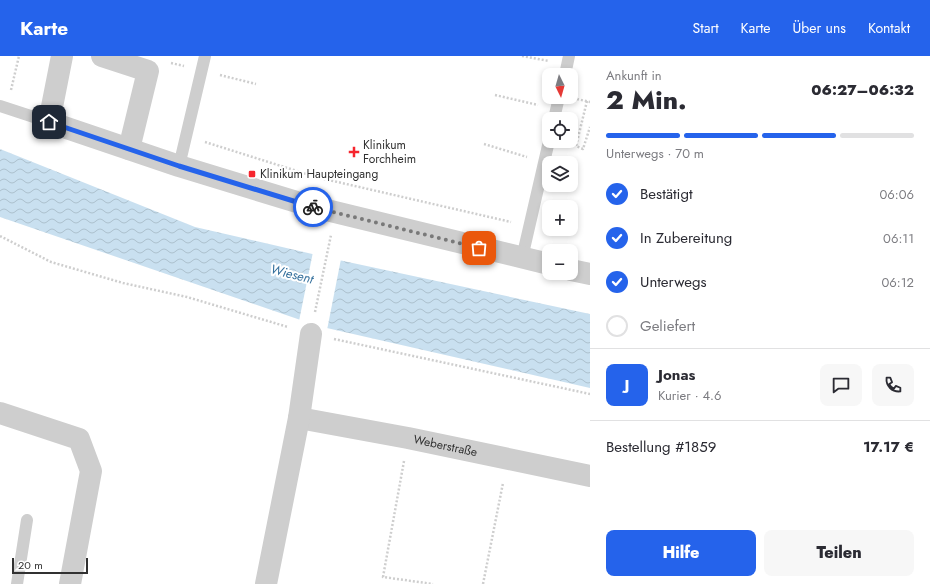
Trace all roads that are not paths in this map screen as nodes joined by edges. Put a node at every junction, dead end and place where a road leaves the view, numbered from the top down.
1 (62, 56) edge
2 (102, 56) edge
3 (205, 56) edge
4 (3, 107) edge
5 (49, 122) junction
6 (548, 148) edge
7 (129, 149) junction
8 (179, 166) junction
9 (522, 258) junction
10 (542, 262) edge
11 (578, 271) edge
12 (590, 274) edge
13 (313, 324) road end
14 (0, 413) edge
15 (299, 418) junction
16 (590, 476) edge
17 (28, 520) dead end
18 (17, 584) edge
19 (70, 584) edge
20 (266, 584) edge

1 - 5 street
2 - 7 street
3 - 8 lane
4 - 5 lane
5 - 7 street
6 - 9 lane
7 - 8 street
8 - 9 street
9 - 10 street
11 - 12 street
13 - 15 street
14 - 19 street
15 - 16 street, Weberstraße
15 - 20 street
17 - 18 lane

